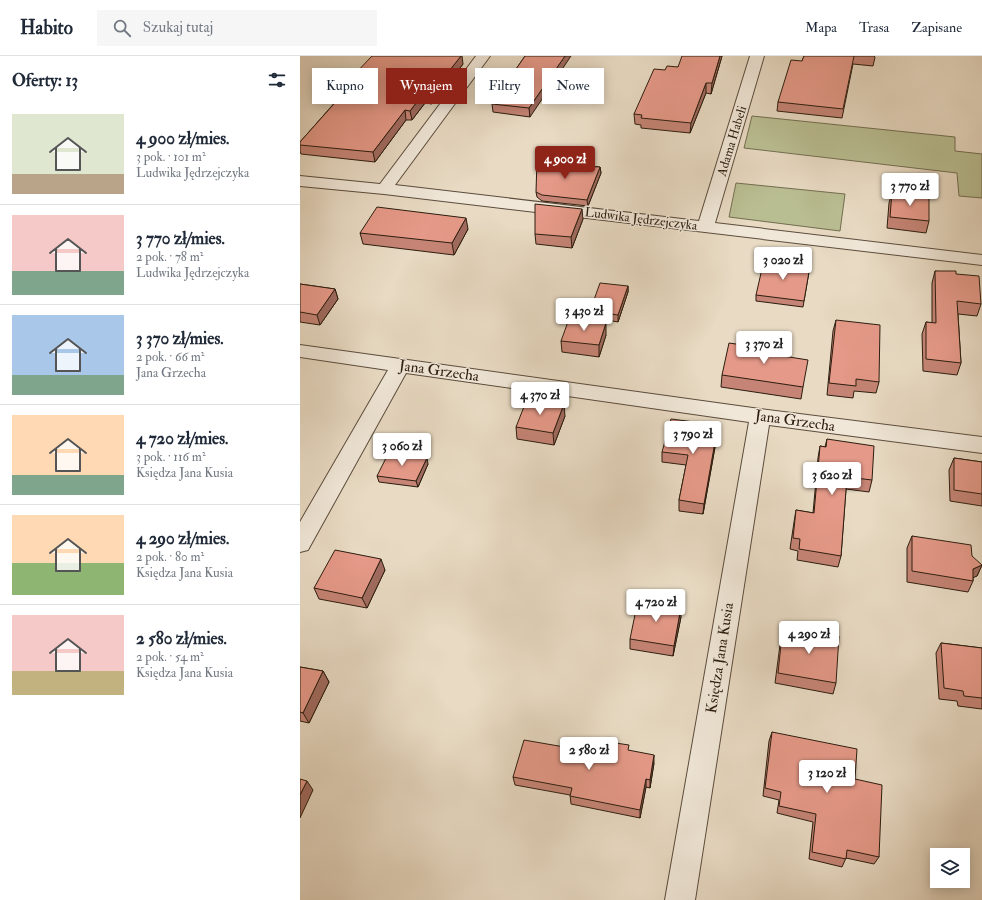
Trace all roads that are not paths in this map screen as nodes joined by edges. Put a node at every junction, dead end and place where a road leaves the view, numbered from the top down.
1 (482, 56) edge
2 (757, 56) edge
3 (300, 181) edge
4 (384, 189) junction
5 (706, 227) junction
6 (982, 260) edge
7 (300, 350) edge
8 (400, 366) junction
9 (760, 416) junction
10 (982, 445) edge
11 (300, 543) edge
12 (680, 900) edge

1 - 4 street
2 - 5 street, Adama Habeli
3 - 4 street, Ludwika Jędrzejczyka
4 - 5 street, Ludwika Jędrzejczyka
5 - 6 street, Ludwika Jędrzejczyka
7 - 8 street, Jana Grzecha
8 - 9 street, Jana Grzecha
8 - 11 street
9 - 10 street, Jana Grzecha
9 - 12 street, Księdza Jana Kusia

